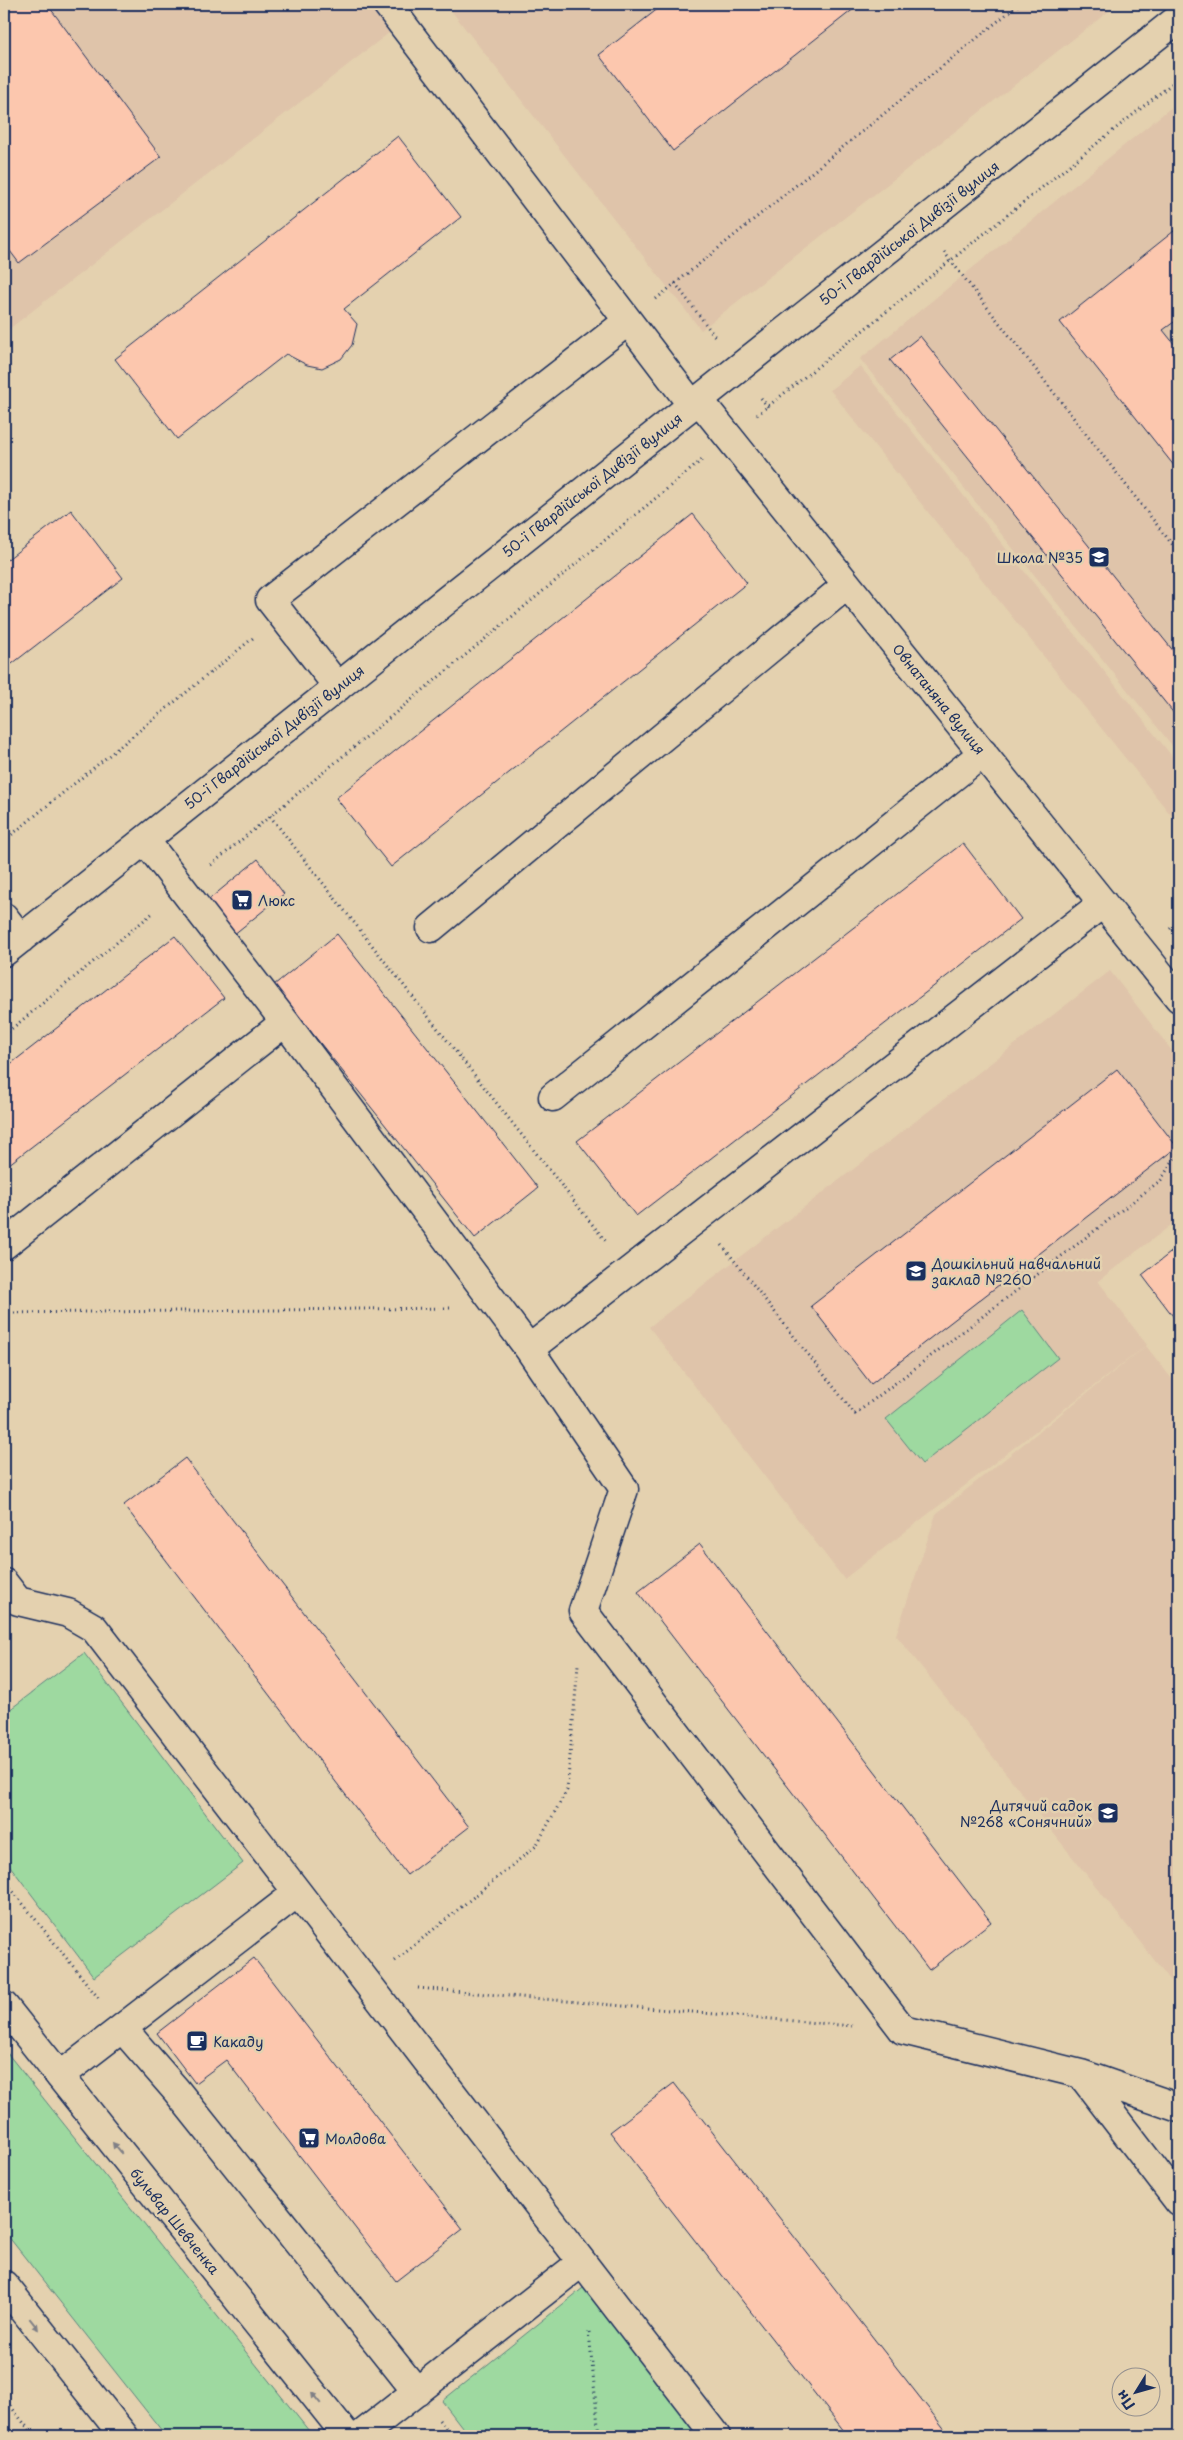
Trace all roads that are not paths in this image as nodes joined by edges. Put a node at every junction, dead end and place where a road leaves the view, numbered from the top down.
1 (387, 4) edge
2 (1179, 18) edge
3 (628, 321) junction
4 (696, 403) junction
5 (848, 585) junction
6 (338, 686) junction
7 (983, 753) junction
8 (145, 840) junction
9 (1103, 903) junction
10 (4, 917) edge
11 (431, 928) dead end
12 (12, 946) edge
13 (1179, 998) edge
14 (285, 1022) junction
15 (553, 1096) dead end
16 (4, 1245) edge
17 (529, 1349) junction
18 (4, 1583) edge
19 (297, 1892) junction
20 (4, 2006) edge
21 (123, 2029) junction
22 (1081, 2074) junction
23 (60, 2076) junction
24 (1179, 2108) edge
25 (1179, 2202) edge
26 (582, 2262) junction
27 (4, 2285) edge
28 (416, 2392) junction
29 (124, 2436) edge
30 (347, 2436) edge
31 (360, 2436) edge
32 (716, 2436) edge

1 - 3 street, Овнатаняна вулиця
2 - 4 street, 50-ї Гвардійської Дивізії вулиця
3 - 4 street, Овнатаняна вулиця
3 - 6 street
4 - 5 street, Овнатаняна вулиця
4 - 6 street, 50-ї Гвардійської Дивізії вулиця
5 - 7 street, Овнатаняна вулиця
5 - 11 street
6 - 8 street, 50-ї Гвардійської Дивізії вулиця
7 - 9 street, Овнатаняна вулиця
7 - 15 street
8 - 12 street, 50-ї Гвардійської Дивізії вулиця
8 - 14 street
9 - 13 street, Овнатаняна вулиця
9 - 17 street
10 - 12 street
14 - 16 street
14 - 17 street
17 - 22 street
18 - 19 street
19 - 21 street
19 - 26 street
20 - 23 street, бульвар Шевченка
21 - 23 street
21 - 28 street
22 - 24 street
22 - 25 street
30 -> 23 street, бульвар Шевченка
26 - 28 street
26 - 32 street
27 -> 29 street
28 - 31 street

